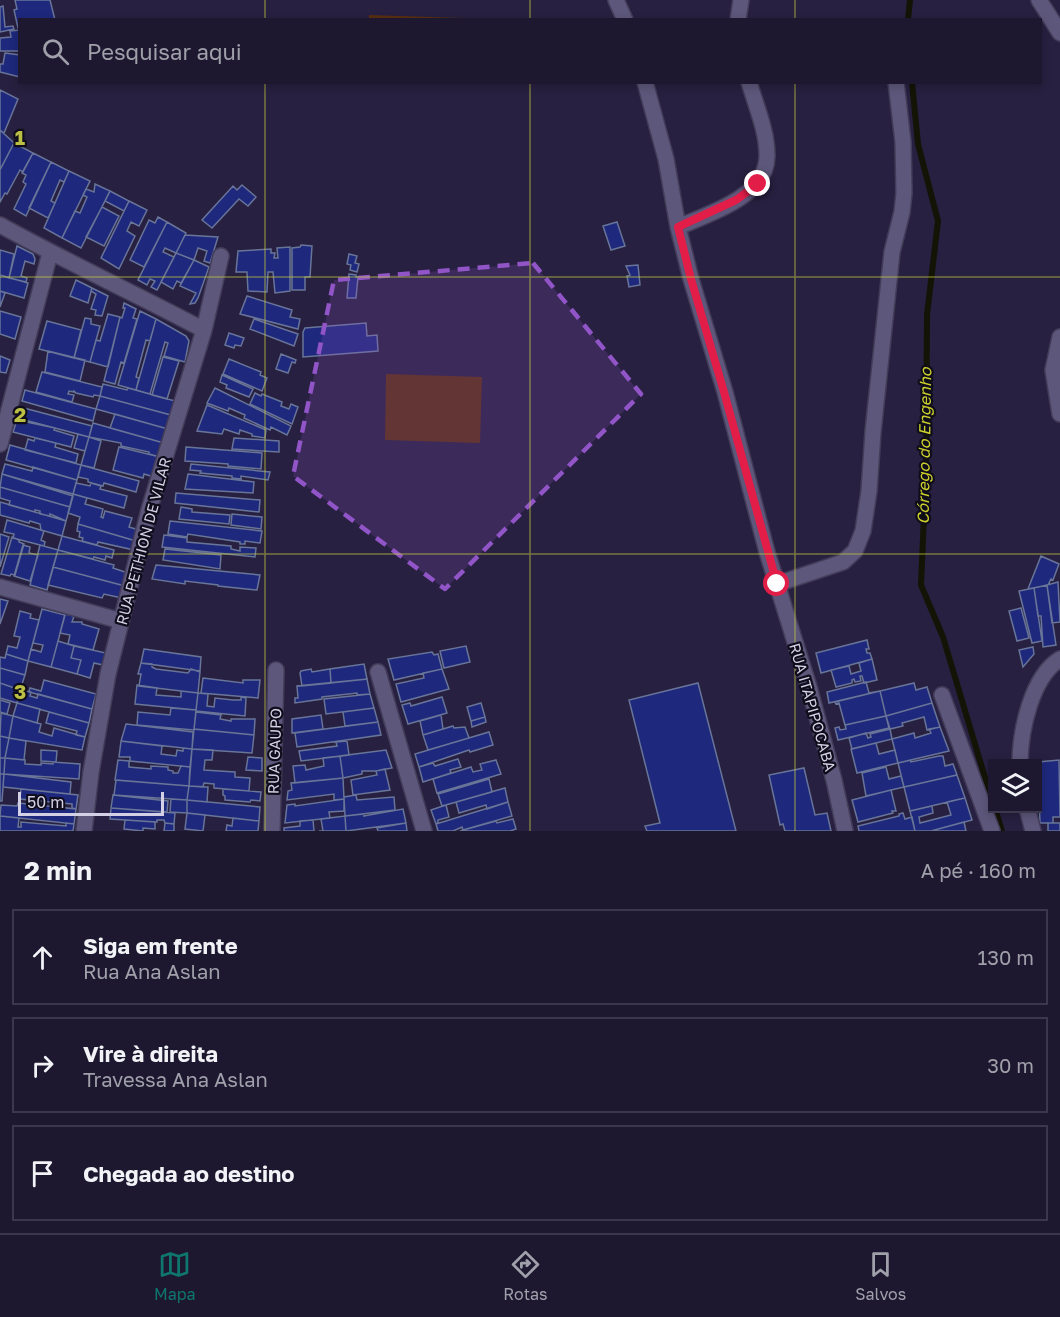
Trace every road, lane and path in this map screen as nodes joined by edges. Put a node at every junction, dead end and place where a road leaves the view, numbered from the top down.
1 (616, 0) edge
2 (741, 0) edge
3 (1039, 0) edge
4 (624, 18) edge
5 (738, 18) edge
6 (1060, 33) edge
7 (646, 84) edge
8 (750, 84) edge
9 (896, 84) edge
10 (0, 225) edge
11 (678, 227) junction
12 (50, 253) junction
13 (221, 256) dead end
14 (204, 330) junction
15 (1060, 337) edge
16 (1060, 414) edge
17 (0, 444) edge
18 (777, 584) junction
19 (0, 587) edge
20 (121, 621) junction
21 (1060, 659) edge
22 (276, 670) dead end
23 (378, 672) dead end
24 (942, 695) dead end
25 (1020, 759) edge
26 (1028, 813) edge
27 (84, 831) edge
28 (272, 831) edge
29 (424, 831) edge
30 (845, 831) edge
31 (992, 831) edge
32 (1033, 831) edge

1 - 4 street
2 - 5 street
3 - 6 street
7 - 11 street, RUA ITAPIPOCABA
8 - 11 street
9 - 18 street
10 - 12 street
11 - 18 street, RUA ITAPIPOCABA
12 - 14 street
12 - 17 street
13 - 14 street, RUA PETHION DE VILAR
14 - 20 street, RUA PETHION DE VILAR
15 - 16 street
18 - 30 street, RUA ITAPIPOCABA
19 - 20 street
20 - 27 street, RUA PETHION DE VILAR
21 - 25 street
22 - 28 street, RUA GAUPO
23 - 29 street
24 - 31 street
26 - 32 street

